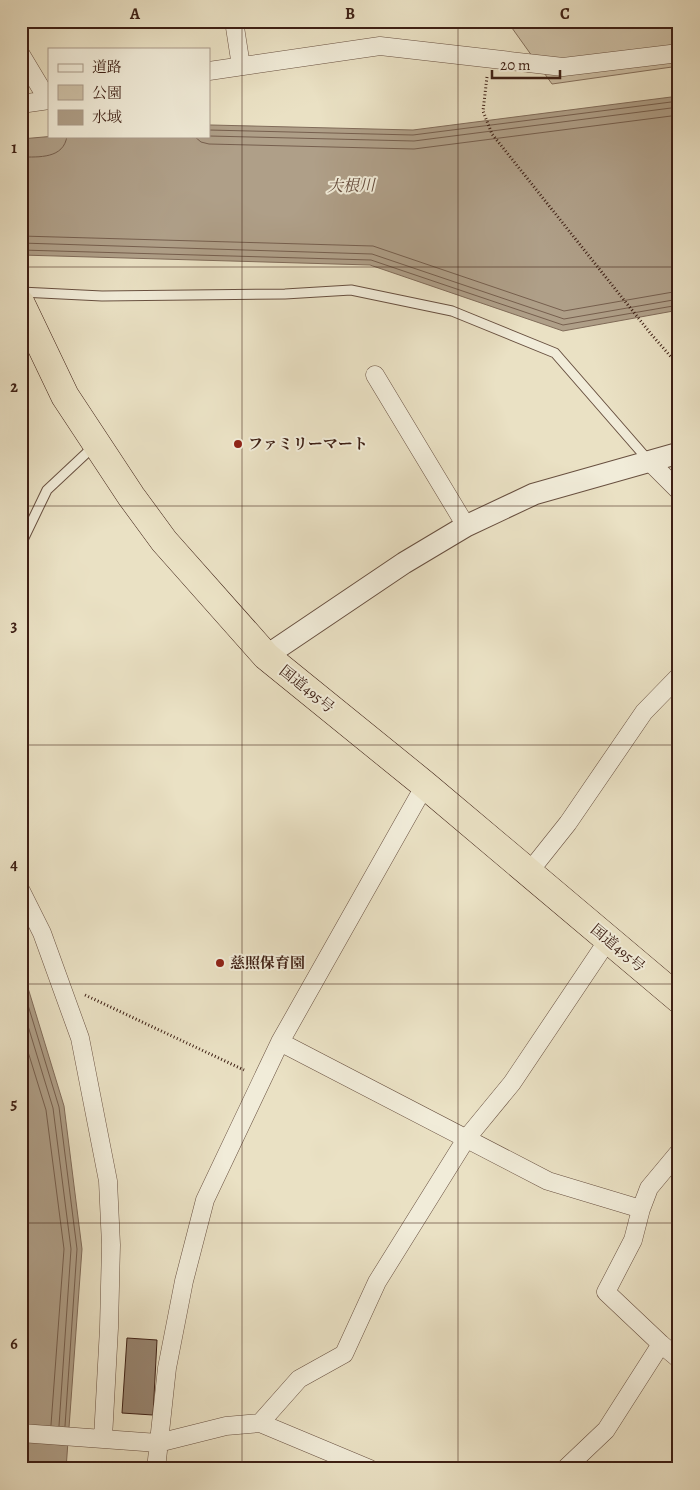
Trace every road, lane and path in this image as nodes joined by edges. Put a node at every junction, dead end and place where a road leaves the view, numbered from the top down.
1 (234, 21) edge
2 (679, 53) edge
3 (21, 55) edge
4 (488, 59) junction
5 (241, 66) junction
6 (210, 70) edge
7 (48, 100) edge
8 (21, 104) edge
9 (21, 292) edge
10 (21, 304) edge
11 (679, 366) edge
12 (375, 375) dead end
13 (96, 444) junction
14 (679, 454) edge
15 (649, 461) junction
16 (679, 491) edge
17 (466, 526) junction
18 (21, 544) edge
19 (266, 656) junction
20 (679, 676) edge
21 (425, 785) junction
22 (529, 872) junction
23 (21, 891) edge
24 (608, 940) junction
25 (60, 983) junction
26 (679, 999) edge
27 (280, 1042) junction
28 (263, 1079) junction
29 (466, 1139) junction
30 (679, 1152) edge
31 (641, 1209) junction
32 (661, 1344) junction
33 (679, 1359) edge
34 (260, 1423) junction
35 (21, 1433) edge
36 (103, 1438) junction
37 (158, 1443) junction
38 (156, 1469) edge
39 (370, 1469) edge
40 (565, 1469) edge

1 - 5 street
2 - 4 street
3 - 7 street
4 - 5 street
4 - 11 path
5 - 6 street
7 - 8 street
9 - 15 lane
10 - 13 highway, 国道495号
12 - 17 street
13 - 18 lane
13 - 19 highway, 国道495号
14 - 15 street
15 - 16 street
15 - 17 street
17 - 19 street
19 - 21 highway, 国道495号
20 - 22 street
21 - 22 highway, 国道495号
21 - 27 street
22 - 24 highway, 国道495号
23 - 25 street
24 - 26 highway, 国道495号
24 - 29 street
25 - 28 path
25 - 36 street
27 - 28 street
27 - 29 street
28 - 37 street
29 - 31 street
29 - 34 street
30 - 31 street
31 - 32 street
32 - 33 street
32 - 40 street
34 - 37 street
34 - 39 street
35 - 36 street
36 - 37 street
37 - 38 street

